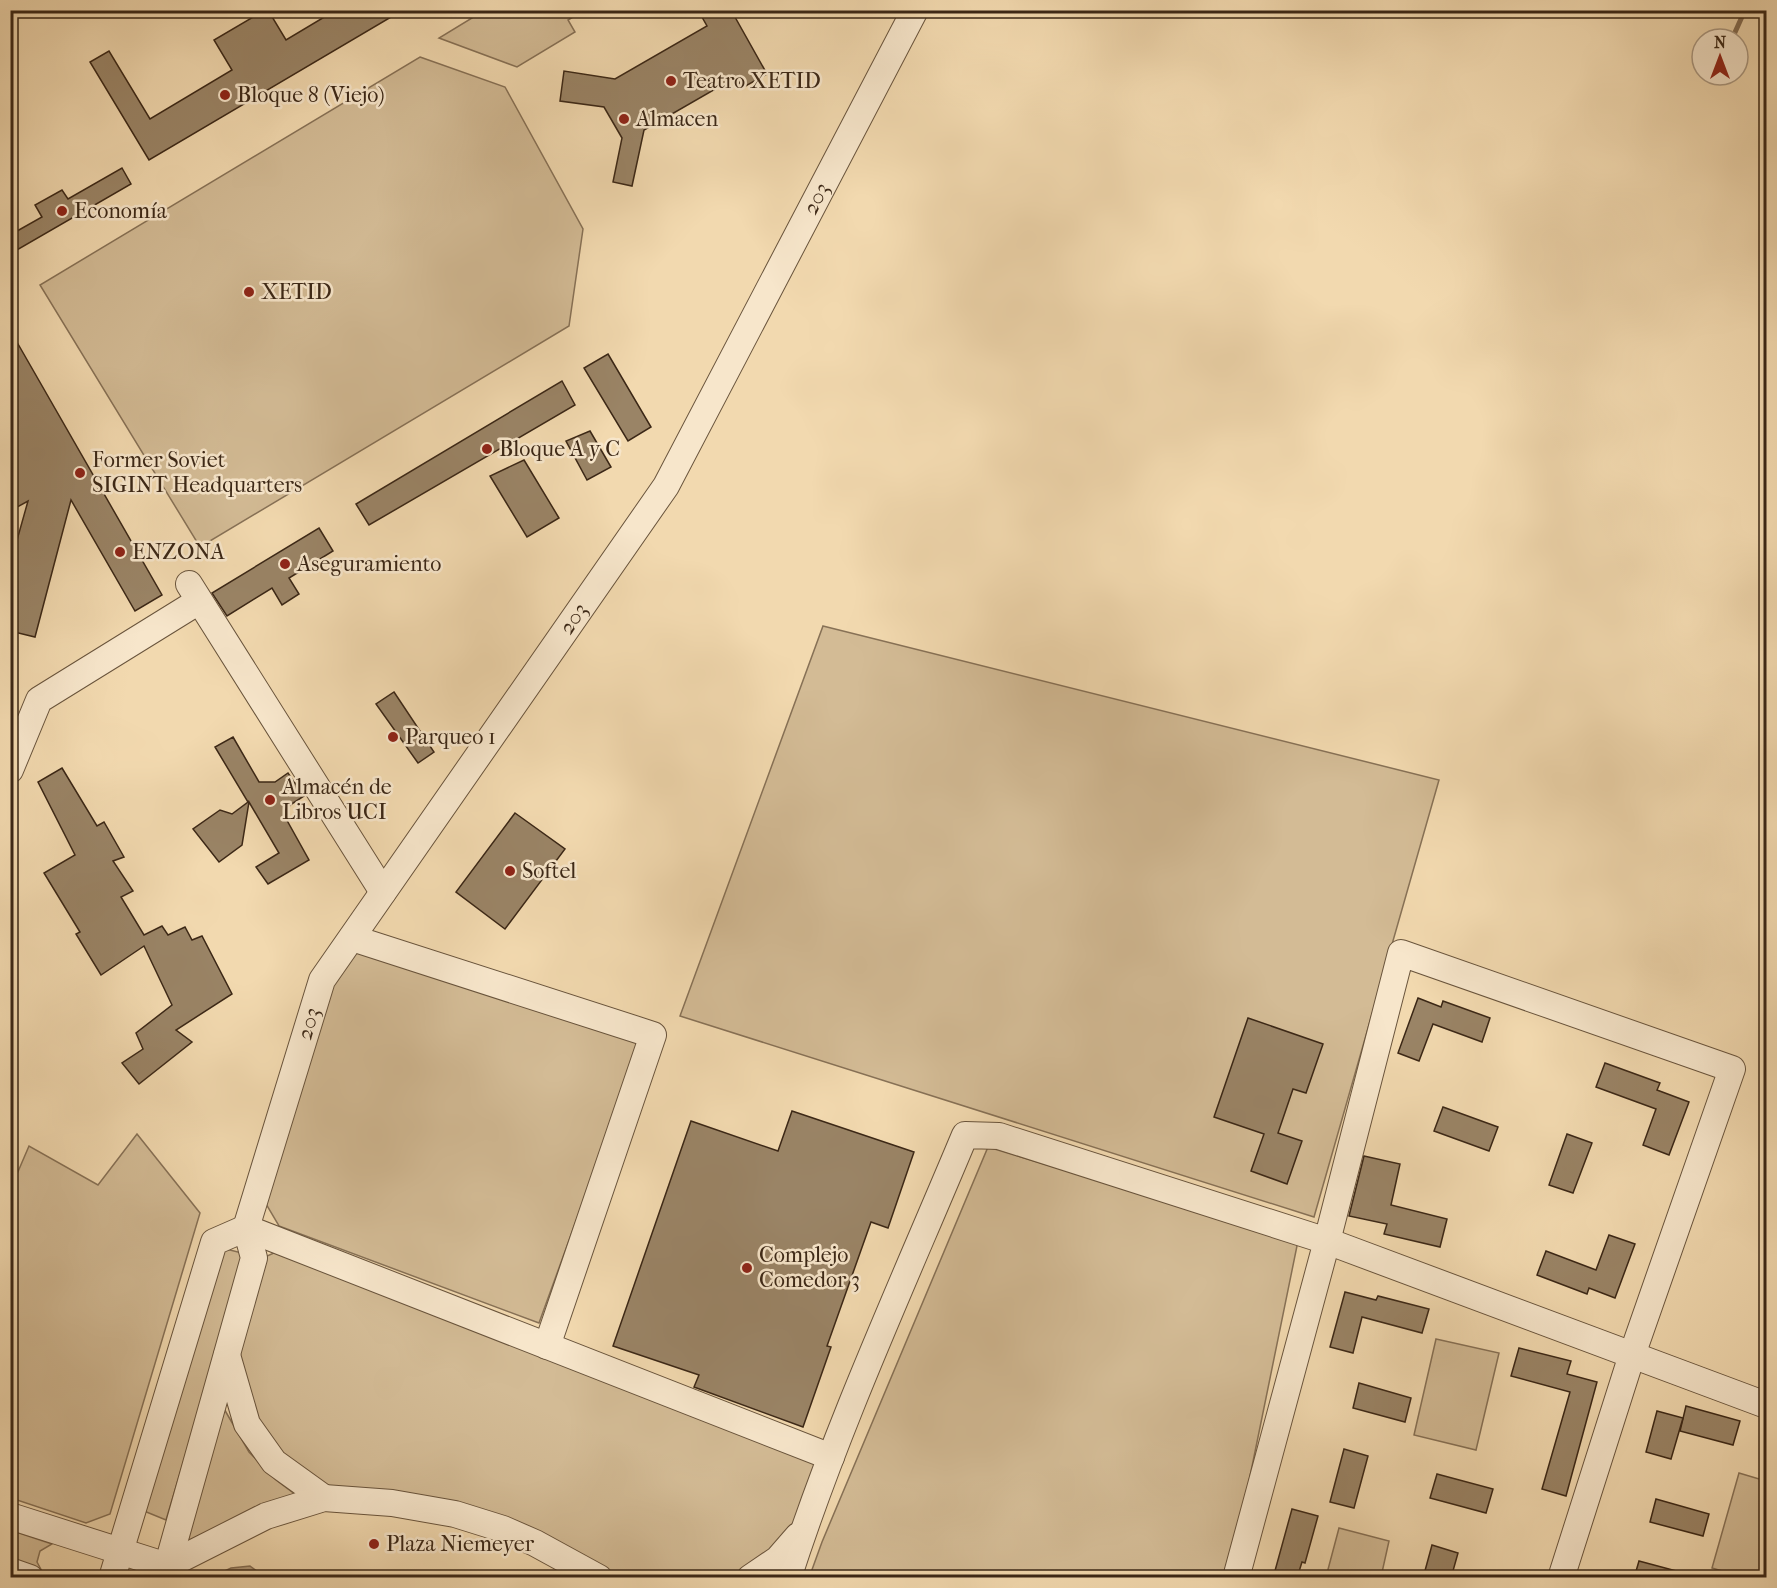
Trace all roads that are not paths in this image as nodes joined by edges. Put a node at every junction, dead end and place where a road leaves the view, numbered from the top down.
1 (915, 10) edge
2 (10, 770) edge
3 (383, 892) junction
4 (352, 938) junction
5 (246, 1228) junction
6 (1327, 1241) junction
7 (547, 1346) junction
8 (227, 1355) junction
9 (1632, 1355) junction
10 (1767, 1405) edge
11 (831, 1457) junction
12 (324, 1498) junction
13 (10, 1516) edge
14 (804, 1529) junction
15 (119, 1551) junction
16 (10, 1571) edge
17 (166, 1572) edge
18 (30, 1578) edge
19 (112, 1578) edge
20 (599, 1578) edge
21 (750, 1578) edge
22 (788, 1578) edge
23 (1236, 1578) edge
24 (1561, 1578) edge

1 - 3 street, 203
2 - 3 street
3 - 4 street, 203
4 - 5 street, 203
4 - 7 street
5 - 7 street
5 - 8 street
5 - 15 street
6 - 9 street
6 - 9 street
6 - 11 street
6 - 23 street
7 - 11 street
8 - 12 street
8 - 17 street
9 - 10 street
9 - 24 street
11 - 14 street
12 - 17 street
12 - 20 street
13 - 15 street
14 - 21 street
14 - 22 street
15 - 17 street
15 - 19 street
16 - 18 street

